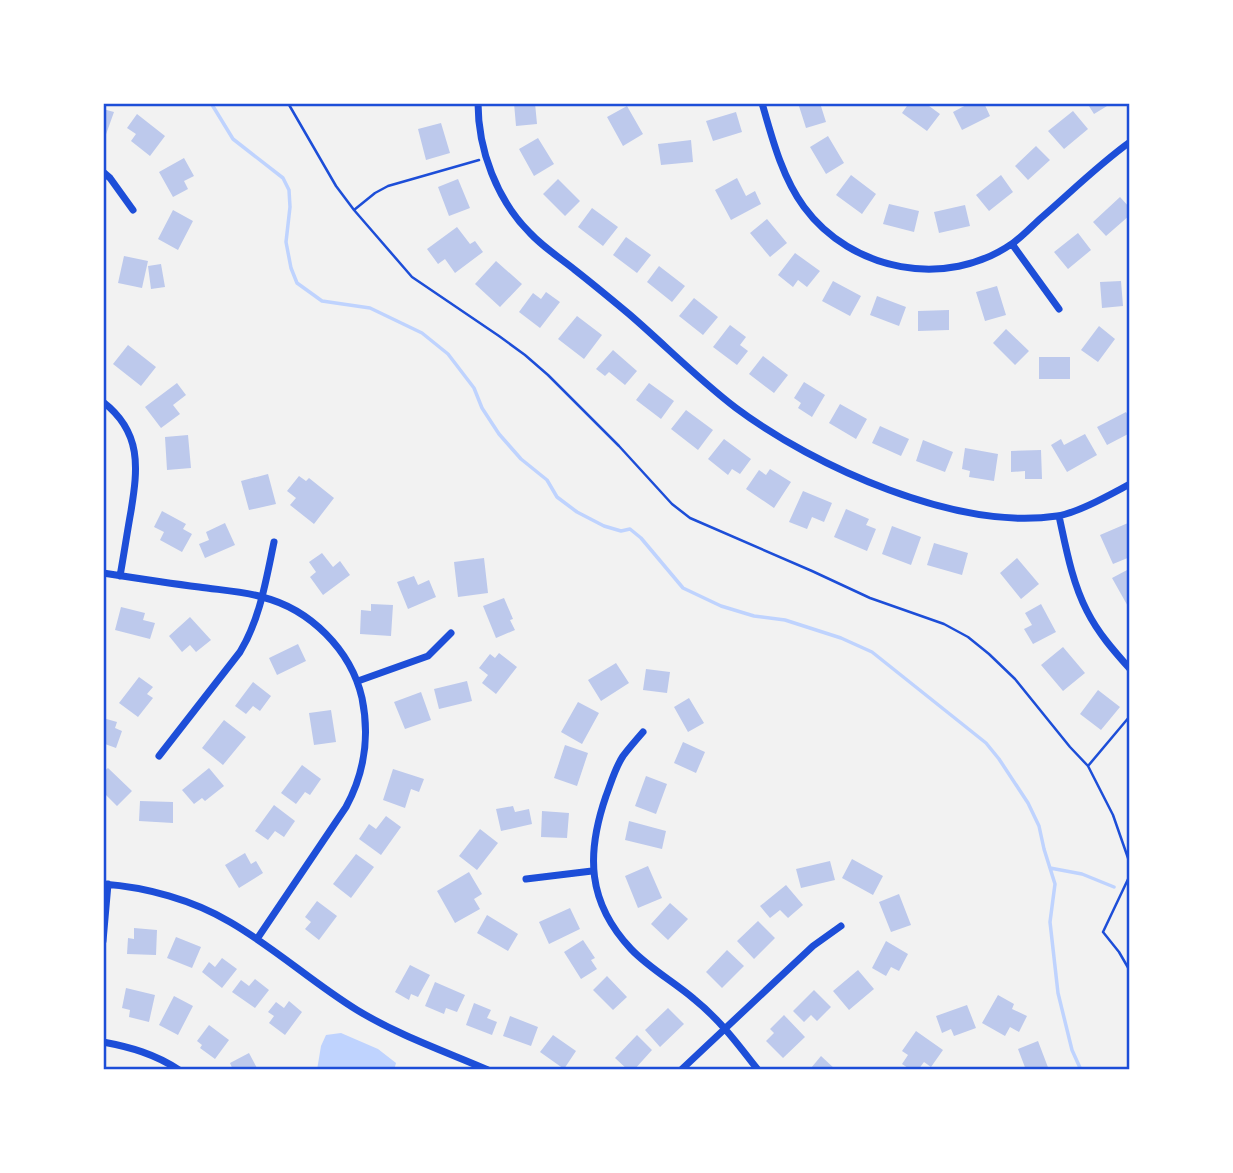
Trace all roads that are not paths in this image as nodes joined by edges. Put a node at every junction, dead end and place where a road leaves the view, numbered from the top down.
1 (478, 103) edge
2 (762, 103) edge
3 (1130, 142) edge
4 (103, 172) edge
5 (133, 210) dead end
6 (1012, 244) junction
7 (1059, 309) dead end
8 (103, 402) edge
9 (1130, 484) edge
10 (1059, 516) junction
11 (274, 542) dead end
12 (103, 573) edge
13 (120, 576) junction
14 (262, 597) junction
15 (451, 633) dead end
16 (1130, 669) edge
17 (358, 681) junction
18 (643, 732) dead end
19 (159, 756) dead end
20 (592, 871) junction
21 (526, 879) dead end
22 (106, 884) edge
23 (841, 926) dead end
24 (257, 939) junction
25 (103, 941) edge
26 (726, 1028) junction
27 (103, 1042) edge
28 (178, 1070) edge
29 (488, 1070) edge
30 (681, 1070) edge
31 (758, 1070) edge

1 - 10 street
2 - 6 street
3 - 6 street
4 - 5 street
6 - 7 street
8 - 13 street
9 - 10 street
10 - 16 street
11 - 14 street
12 - 13 street
13 - 14 street
14 - 17 street
14 - 19 street
15 - 17 street
17 - 24 street
18 - 20 street
20 - 21 street
20 - 26 street
22 - 24 street
22 - 25 street
23 - 26 street
24 - 29 street
26 - 30 street
26 - 31 street
27 - 28 street

